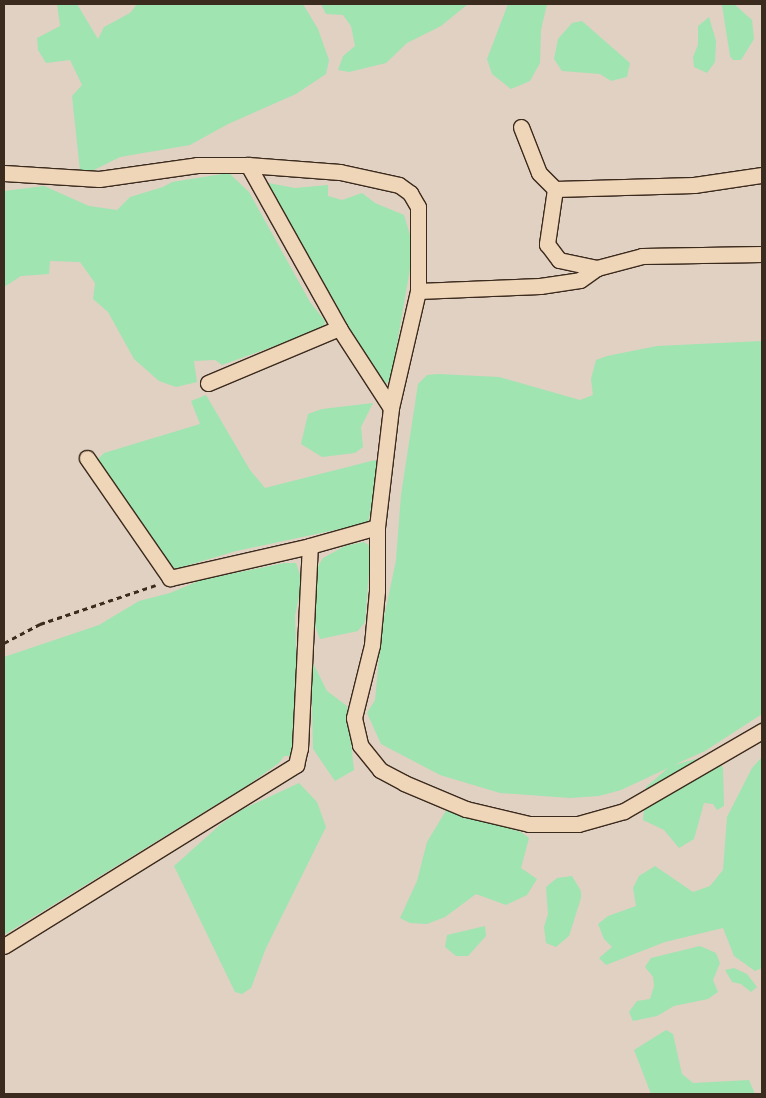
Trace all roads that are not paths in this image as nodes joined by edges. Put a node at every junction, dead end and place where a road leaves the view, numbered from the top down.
1 (521, 127) dead end
2 (248, 164) junction
3 (4, 173) edge
4 (762, 175) edge
5 (555, 189) junction
6 (762, 254) edge
7 (598, 268) junction
8 (418, 291) junction
9 (339, 328) junction
10 (208, 383) dead end
11 (391, 408) junction
12 (87, 458) dead end
13 (377, 526) junction
14 (310, 546) junction
15 (762, 731) edge
16 (4, 946) edge

1 - 5 street
2 - 3 street
2 - 8 street
2 - 9 street
4 - 5 street
5 - 7 street
6 - 7 street
7 - 8 street
8 - 11 street
9 - 10 street
9 - 11 street
11 - 13 street
12 - 14 street
13 - 14 street
13 - 15 street
14 - 16 street

